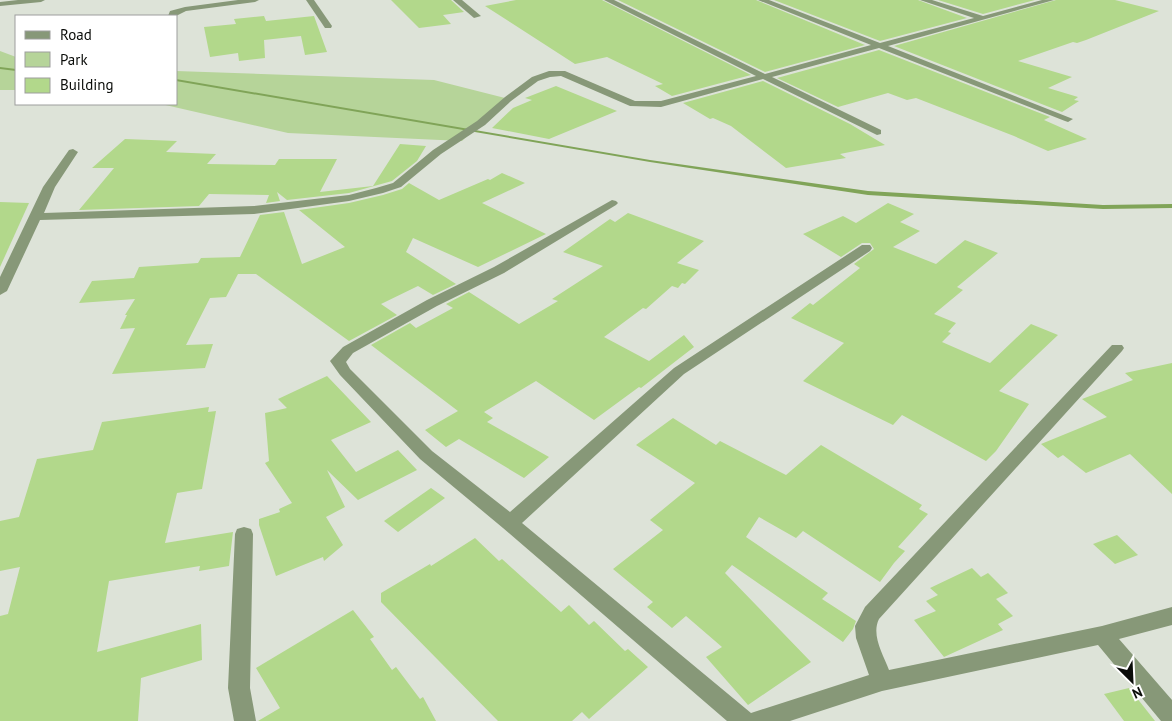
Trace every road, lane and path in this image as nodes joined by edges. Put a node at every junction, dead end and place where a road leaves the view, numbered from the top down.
1 (40, 0) edge
2 (255, 0) edge
3 (310, 0) edge
4 (456, 0) edge
5 (608, 0) edge
6 (762, 0) edge
7 (924, 0) edge
8 (1050, 0) edge
9 (0, 4) edge
10 (172, 15) edge
11 (477, 16) dead end
12 (983, 18) junction
13 (328, 26) dead end
14 (878, 46) junction
15 (763, 76) junction
16 (1068, 118) dead end
17 (877, 132) dead end
18 (73, 152) dead end
19 (612, 203) dead end
20 (36, 217) junction
21 (866, 248) dead end
22 (0, 291) edge
23 (1117, 348) dead end
24 (510, 523) junction
25 (244, 534) dead end
26 (1172, 616) edge
27 (1102, 635) junction
28 (882, 681) junction
29 (1172, 717) edge
30 (245, 721) edge
31 (744, 721) edge
32 (757, 721) edge

1 - 9 street
2 - 10 street
3 - 13 street
4 - 11 street
5 - 15 street
6 - 14 street
7 - 12 street
8 - 12 street
12 - 14 street
14 - 15 street
14 - 16 street
15 - 17 street
15 - 20 street
18 - 20 street
19 - 24 street
20 - 22 street
21 - 24 street
23 - 28 street
24 - 31 street
25 - 30 street
26 - 27 street
27 - 28 street
27 - 29 street
28 - 32 street

